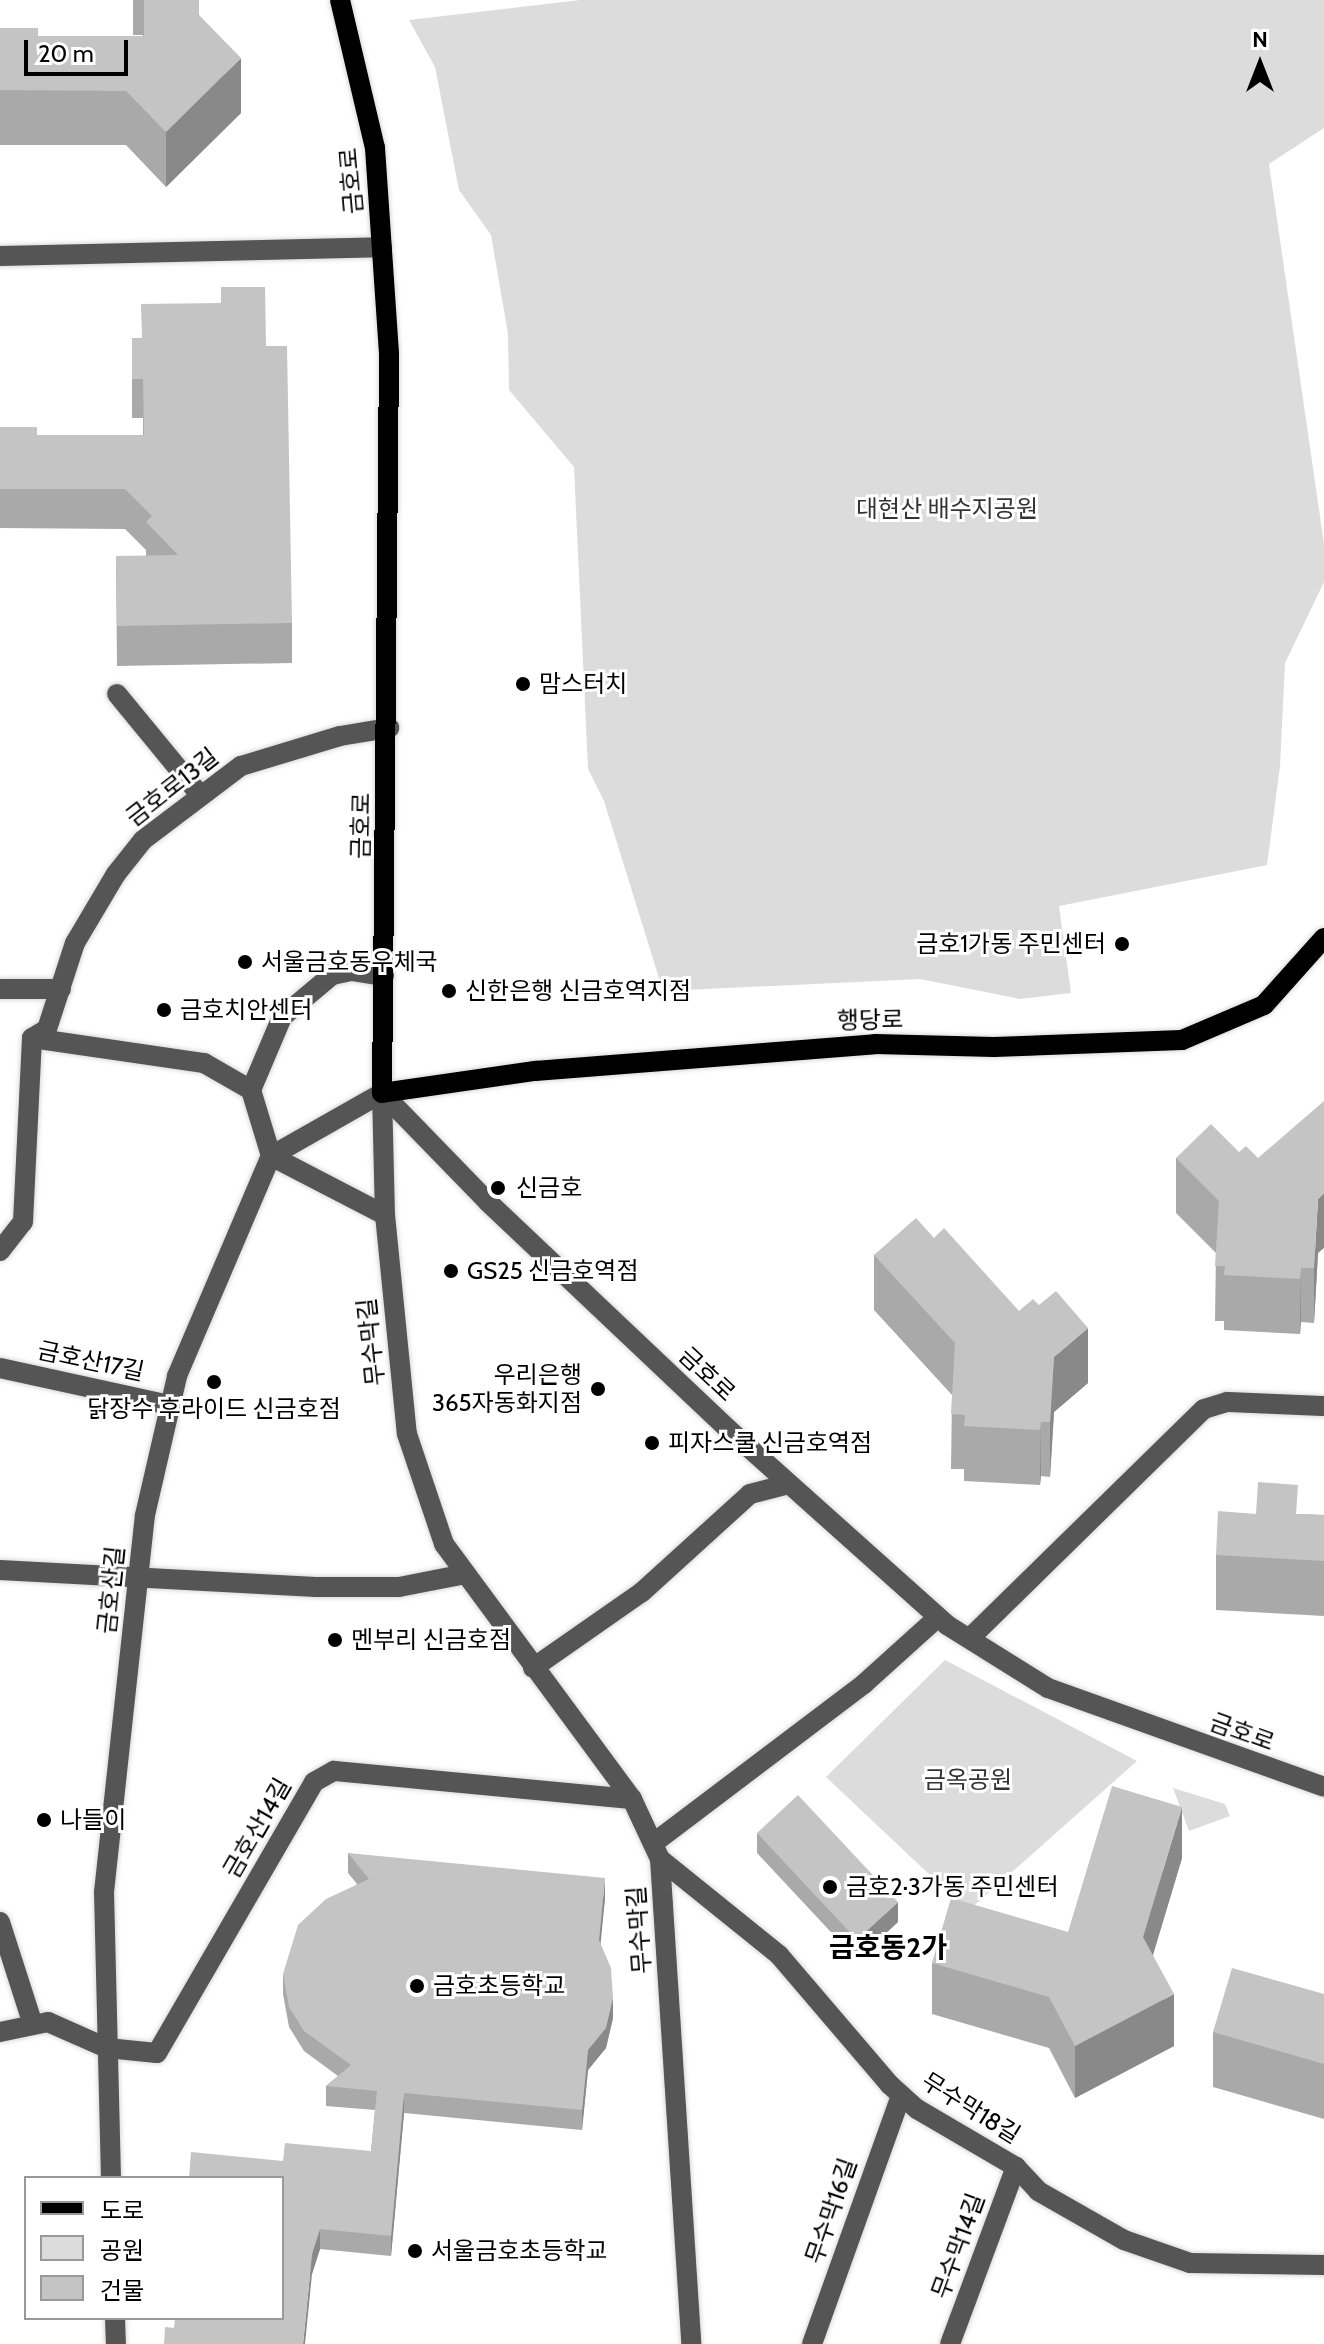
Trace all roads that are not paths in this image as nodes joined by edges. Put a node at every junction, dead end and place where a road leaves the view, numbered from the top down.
1 (346, 4) edge
2 (382, 247) junction
3 (0, 256) edge
4 (117, 694) dead end
5 (389, 728) junction
6 (200, 795) junction
7 (1324, 938) edge
8 (384, 976) junction
9 (0, 989) edge
10 (61, 989) junction
11 (32, 1038) junction
12 (251, 1090) junction
13 (382, 1093) junction
14 (271, 1156) junction
15 (385, 1215) junction
16 (0, 1251) edge
17 (0, 1368) edge
18 (170, 1405) junction
19 (1324, 1406) edge
20 (789, 1484) junction
21 (0, 1570) edge
22 (465, 1574) junction
23 (139, 1575) junction
24 (938, 1617) junction
25 (970, 1638) junction
26 (533, 1668) junction
27 (1324, 1787) edge
28 (632, 1799) junction
29 (657, 1851) junction
30 (0, 1922) edge
31 (33, 2025) junction
32 (0, 2032) edge
33 (107, 2048) junction
34 (901, 2095) junction
35 (1016, 2167) junction
36 (111, 2176) edge
37 (1324, 2265) edge
38 (115, 2320) edge
39 (116, 2344) edge
40 (691, 2344) edge
41 (812, 2344) edge
42 (950, 2344) edge

1 - 2 main road, 금호로
2 - 3 street
2 - 5 main road, 금호로
4 - 6 street
5 - 6 street, 금호로13길
5 - 8 main road, 금호로
6 - 10 street, 금호로13길
7 - 13 main road, 행당로
8 - 12 street
8 - 13 main road, 금호로
9 - 10 street
10 - 11 street, 금호로13길
11 - 12 street
11 - 16 street
12 - 14 street
13 - 14 street
13 - 15 street, 무수막길
13 - 20 street, 금호로
14 - 15 street
14 - 18 street, 금호산길
15 - 22 street, 무수막길
17 - 18 street, 금호산17길
18 - 23 street, 금호산길
19 - 25 street
20 - 24 street, 금호로
20 - 26 street
21 - 23 street
22 - 23 street
22 - 26 street, 무수막길
23 - 33 street, 금호산길
24 - 25 street, 금호로
24 - 29 street
25 - 27 street, 금호로
26 - 28 street, 무수막길
28 - 29 street, 무수막길
28 - 33 street, 금호산14길
29 - 34 street, 무수막18길
29 - 40 street, 무수막길
30 - 31 street
31 - 32 street
31 - 33 street
33 - 36 street, 금호산길
34 - 35 street, 무수막18길
34 - 41 street, 무수막16길
35 - 37 street, 무수막18길
35 - 42 street, 무수막14길
38 - 39 street

